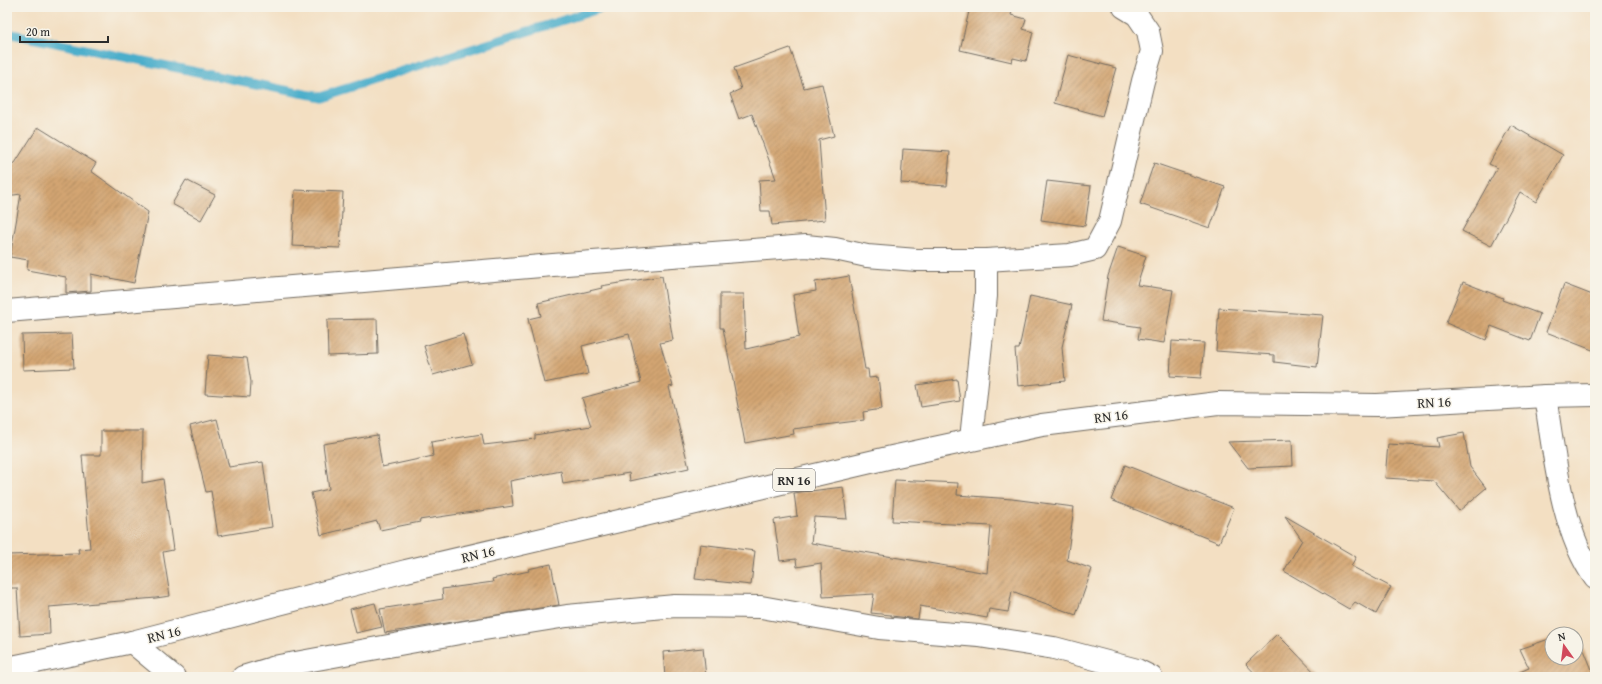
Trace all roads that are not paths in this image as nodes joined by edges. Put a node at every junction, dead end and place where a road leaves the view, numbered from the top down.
1 (1124, 7) edge
2 (986, 260) junction
3 (7, 310) edge
4 (1595, 395) edge
5 (1544, 396) junction
6 (971, 439) junction
7 (1595, 578) edge
8 (132, 642) junction
9 (7, 668) edge
10 (174, 677) edge
11 (243, 677) edge
12 (1151, 677) edge

1 - 2 street
2 - 3 street
2 - 6 street
4 - 5 street, RN 16 / RN 16
5 - 6 street, RN 16 / RN 16
5 - 7 street
6 - 8 street, RN 16 / RN 16
8 - 9 street, RN 16 / RN 16
8 - 10 street
11 - 12 street

